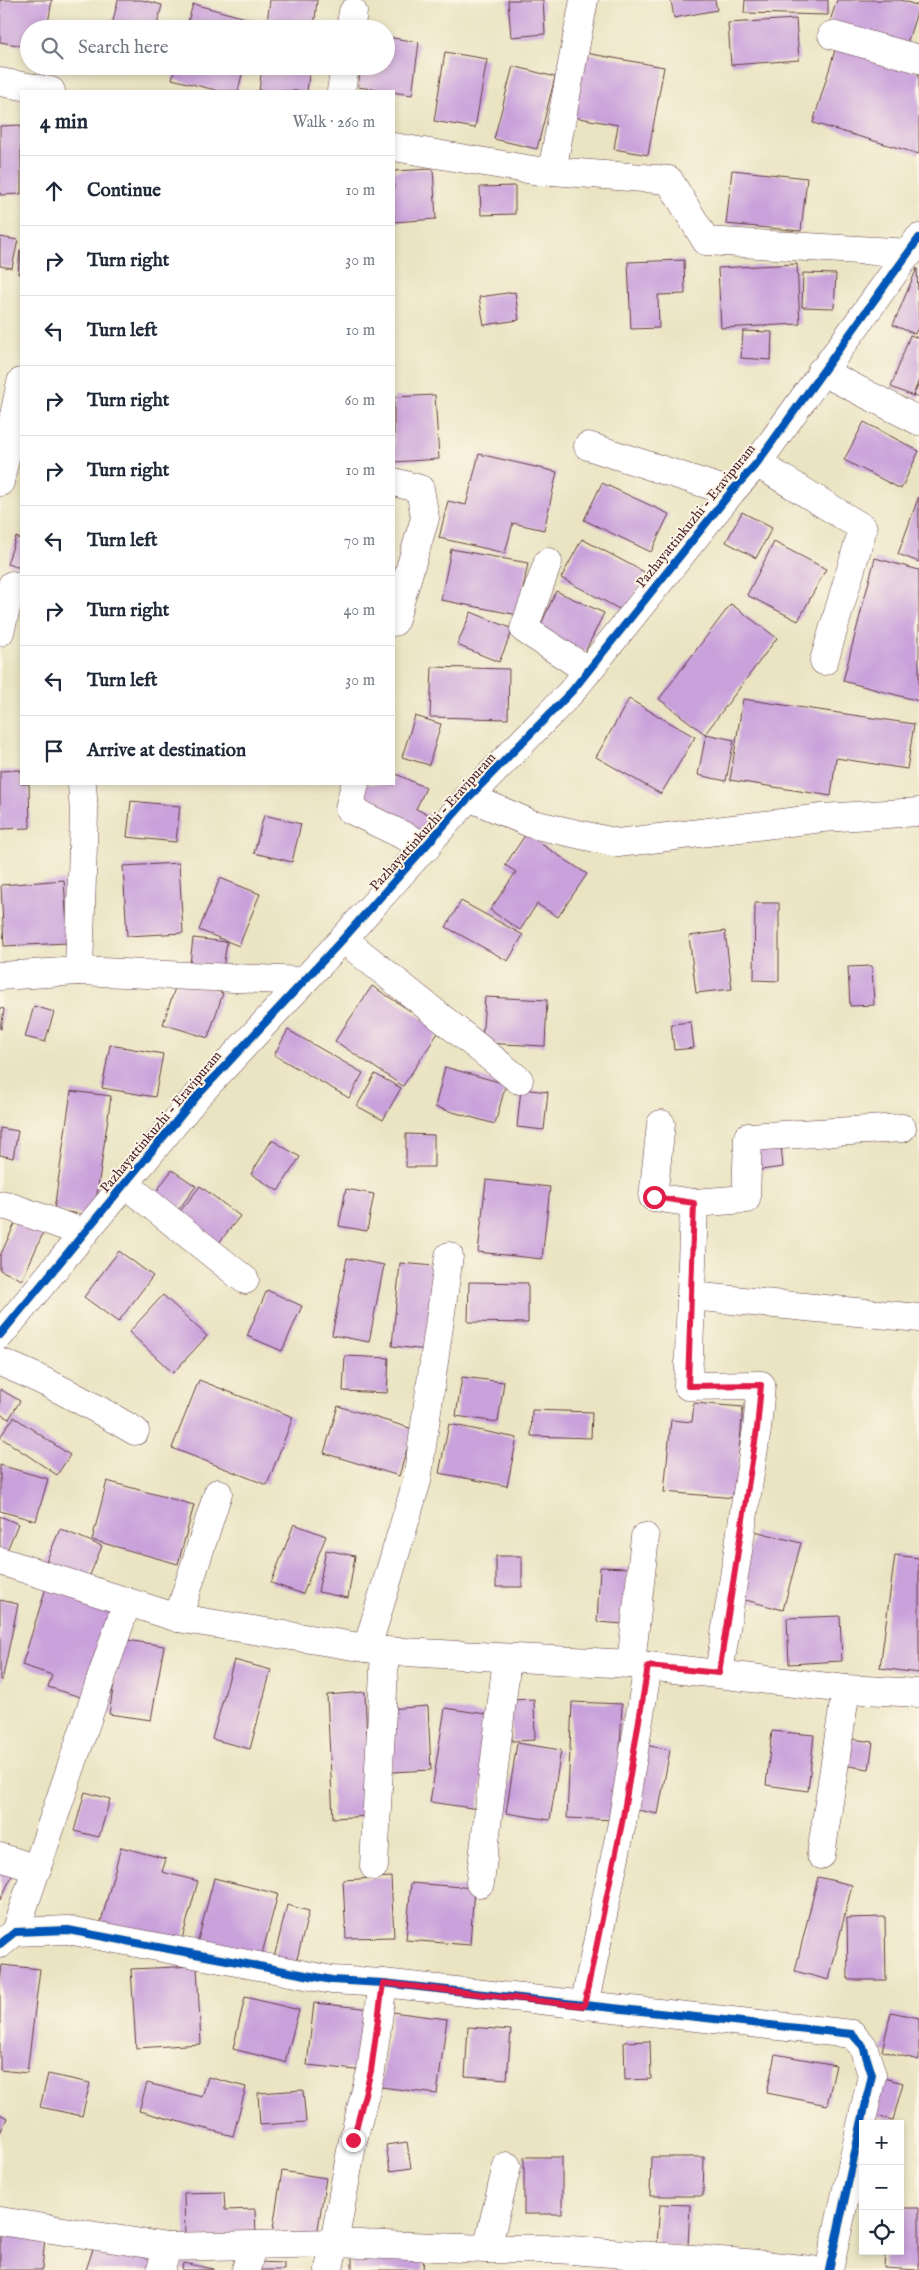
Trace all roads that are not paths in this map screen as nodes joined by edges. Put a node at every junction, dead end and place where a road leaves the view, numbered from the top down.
1 (584, 0) edge
2 (832, 35) dead end
3 (919, 59) edge
4 (344, 75) edge
5 (0, 82) edge
6 (45, 90) edge
7 (341, 90) edge
8 (395, 147) edge
9 (552, 171) junction
10 (914, 245) edge
11 (821, 371) junction
12 (0, 378) edge
13 (20, 381) edge
14 (20, 386) edge
15 (919, 421) edge
16 (588, 446) dead end
17 (757, 463) junction
18 (0, 482) edge
19 (395, 482) edge
20 (731, 492) junction
21 (548, 562) dead end
22 (11, 585) edge
23 (396, 605) edge
24 (0, 632) edge
25 (824, 661) dead end
26 (587, 670) junction
27 (82, 785) edge
28 (355, 785) edge
29 (470, 797) junction
30 (919, 812) edge
31 (427, 847) junction
32 (344, 939) junction
33 (79, 971) junction
34 (0, 976) edge
35 (303, 981) junction
36 (519, 1080) dead end
37 (661, 1124) dead end
38 (902, 1128) dead end
39 (125, 1184) junction
40 (694, 1203) junction
41 (0, 1206) edge
42 (84, 1233) junction
43 (450, 1256) dead end
44 (245, 1280) dead end
45 (691, 1296) junction
46 (919, 1318) edge
47 (0, 1335) edge
48 (0, 1362) edge
49 (135, 1431) dead end
50 (218, 1492) dead end
51 (645, 1538) dead end
52 (0, 1561) edge
53 (127, 1602) junction
54 (178, 1618) junction
55 (376, 1649) junction
56 (507, 1659) junction
57 (640, 1665) junction
58 (719, 1673) junction
59 (846, 1689) junction
60 (919, 1694) edge
61 (821, 1855) dead end
62 (0, 1858) edge
63 (374, 1866) dead end
64 (38, 1869) junction
65 (480, 1883) dead end
66 (8, 1938) edge
67 (383, 1983) junction
68 (584, 2006) junction
69 (507, 2166) dead end
70 (0, 2221) edge
71 (334, 2243) junction
72 (487, 2249) junction
73 (164, 2258) edge
74 (249, 2258) edge
75 (556, 2260) edge
76 (747, 2266) edge
77 (329, 2270) edge
78 (810, 2270) edge
79 (829, 2270) edge

1 - 9 street
2 - 3 street
4 - 7 street
5 - 6 street
8 - 9 street
9 - 10 street
10 - 11 street, Pazhayattinkuzhi - Eravipuram
11 - 15 street
11 - 17 street, Pazhayattinkuzhi - Eravipuram
12 - 13 street
14 - 18 street
16 - 20 street
17 - 20 street, Pazhayattinkuzhi - Eravipuram
17 - 25 street
19 - 23 street
20 - 26 street, Pazhayattinkuzhi - Eravipuram
21 - 26 street
22 - 24 street
26 - 29 street, Pazhayattinkuzhi - Eravipuram
27 - 33 street
28 - 31 street
29 - 30 street
29 - 31 street, Pazhayattinkuzhi - Eravipuram
31 - 32 street, Pazhayattinkuzhi - Eravipuram
32 - 35 street, Pazhayattinkuzhi - Eravipuram
32 - 36 street
33 - 34 street
33 - 35 street
35 - 39 street, Pazhayattinkuzhi - Eravipuram
37 - 40 street
38 - 40 street
39 - 42 street, Pazhayattinkuzhi - Eravipuram
39 - 44 street
40 - 45 street
41 - 42 street
42 - 47 street, Pazhayattinkuzhi - Eravipuram
43 - 55 street
45 - 46 street
45 - 58 street
48 - 49 street
50 - 54 street
51 - 57 street
52 - 53 street
53 - 54 street
53 - 64 street
54 - 55 street
55 - 56 street
55 - 63 street
56 - 57 street
56 - 65 street
57 - 58 street
57 - 68 street
58 - 59 street
59 - 60 street
59 - 61 street
62 - 64 street
64 - 66 street
66 - 67 street
67 - 68 street
67 - 71 street
68 - 79 street
69 - 72 street
70 - 73 street
71 - 72 street
71 - 74 street
71 - 77 street
72 - 75 street
73 - 74 street
75 - 76 street
76 - 78 street

